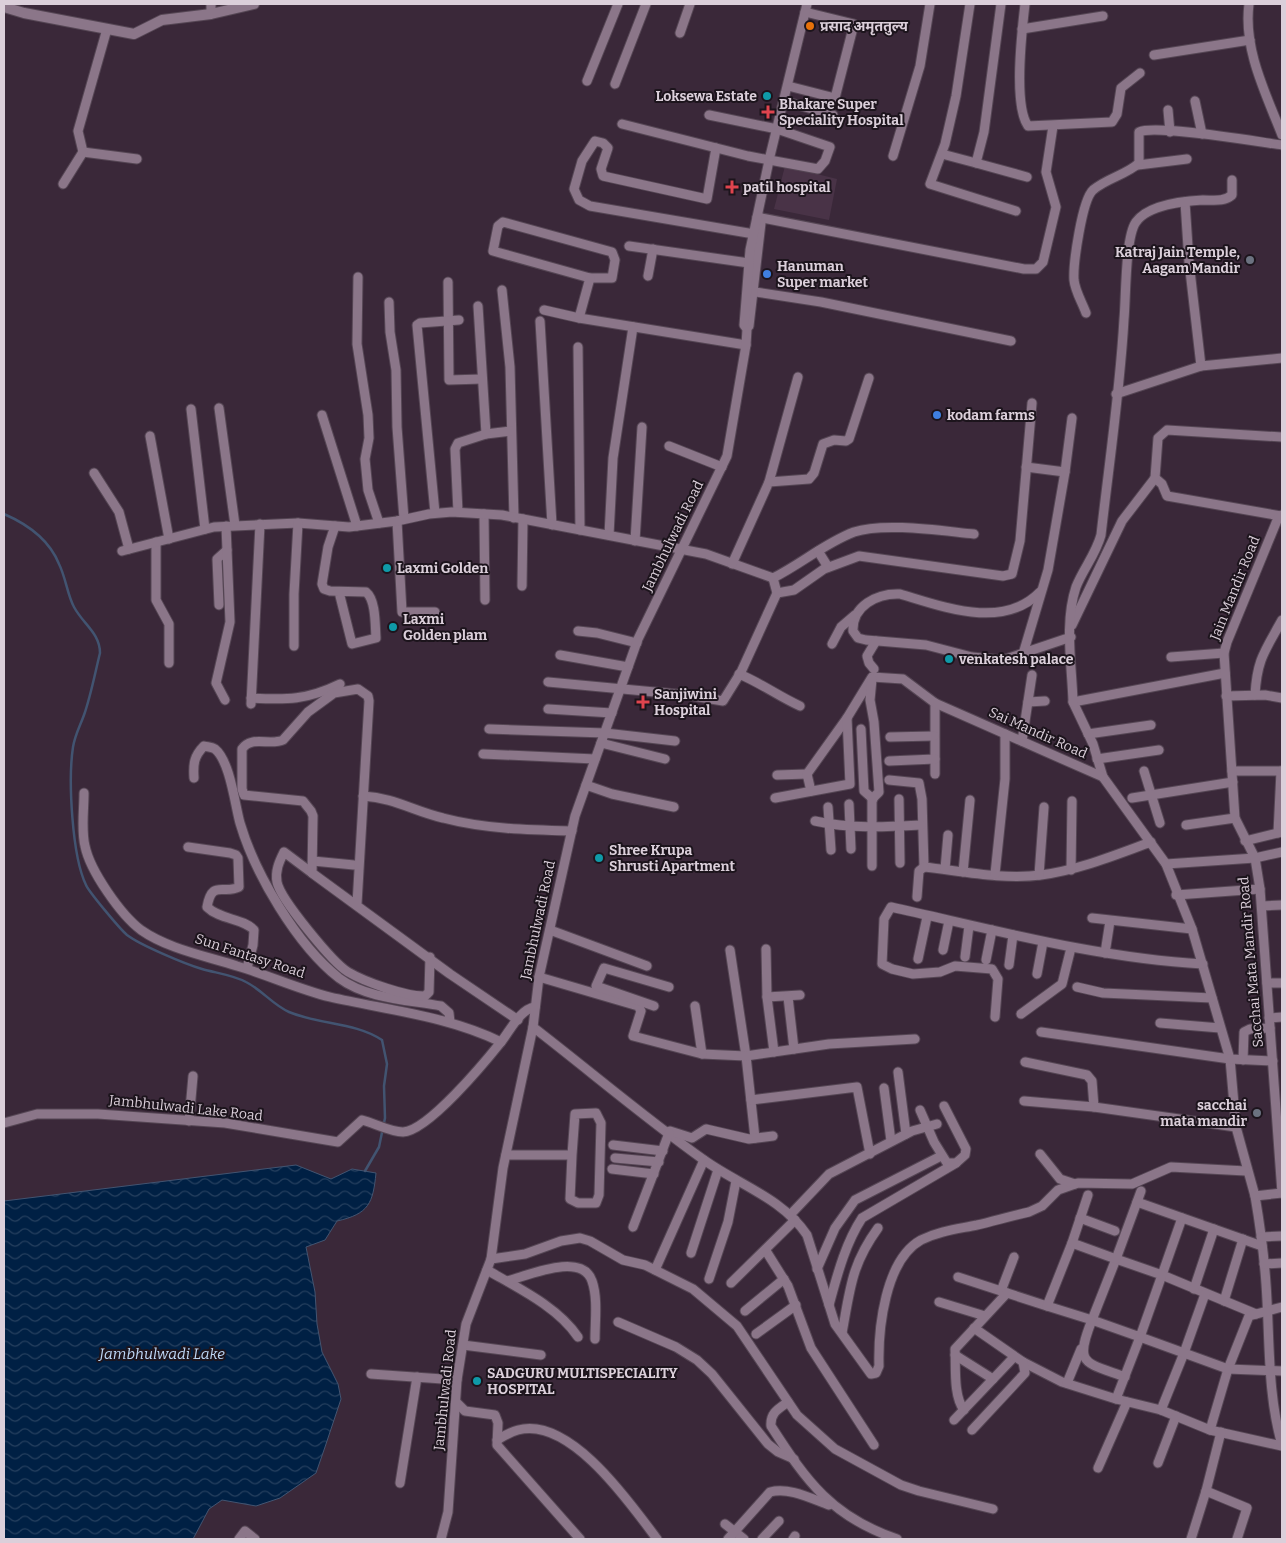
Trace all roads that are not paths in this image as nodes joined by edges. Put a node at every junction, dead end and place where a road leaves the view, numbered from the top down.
1 (254, 4) edge
2 (618, 4) edge
3 (646, 4) edge
4 (690, 4) edge
5 (813, 4) edge
6 (930, 4) edge
7 (970, 4) edge
8 (1001, 4) edge
9 (1025, 4) edge
10 (1249, 4) edge
11 (4, 7) edge
12 (211, 9) edge
13 (808, 10) edge
14 (1102, 16) dead end
15 (107, 29) junction
16 (1022, 30) junction
17 (680, 33) dead end
18 (1250, 40) junction
19 (1154, 55) dead end
20 (1140, 73) dead end
21 (587, 80) dead end
22 (616, 84) dead end
23 (790, 86) junction
24 (786, 101) junction
25 (1195, 101) dead end
26 (1168, 110) dead end
27 (710, 115) dead end
28 (833, 115) dead end
29 (622, 124) dead end
30 (1053, 126) junction
31 (779, 130) junction
32 (1170, 132) junction
33 (1202, 134) junction
34 (1282, 135) edge
35 (1282, 145) edge
36 (716, 148) junction
37 (84, 152) junction
38 (942, 154) junction
39 (893, 156) dead end
40 (137, 159) dead end
41 (1187, 159) dead end
42 (772, 160) junction
43 (976, 163) junction
44 (1138, 165) junction
45 (1027, 177) dead end
46 (1232, 180) dead end
47 (63, 184) dead end
48 (1185, 202) junction
49 (1016, 211) dead end
50 (759, 217) junction
51 (754, 234) junction
52 (629, 246) dead end
53 (653, 248) junction
54 (749, 263) junction
55 (648, 276) dead end
56 (358, 277) dead end
57 (590, 278) junction
58 (448, 282) dead end
59 (502, 290) dead end
60 (750, 291) junction
61 (389, 302) dead end
62 (478, 306) dead end
63 (544, 310) dead end
64 (1086, 312) dead end
65 (579, 318) junction
66 (459, 320) dead end
67 (448, 321) junction
68 (540, 321) dead end
69 (632, 327) junction
70 (1011, 341) dead end
71 (578, 346) dead end
72 (746, 346) junction
73 (1282, 358) edge
74 (1201, 366) junction
75 (798, 377) dead end
76 (869, 378) dead end
77 (482, 380) junction
78 (1116, 394) junction
79 (1032, 403) dead end
80 (219, 408) dead end
81 (191, 409) dead end
82 (322, 415) dead end
83 (1072, 418) dead end
84 (642, 427) dead end
85 (511, 431) junction
86 (486, 434) junction
87 (150, 436) dead end
88 (1282, 437) edge
89 (669, 446) dead end
90 (722, 467) junction
91 (1026, 467) junction
92 (1065, 472) junction
93 (94, 473) dead end
94 (1155, 478) junction
95 (768, 482) junction
96 (458, 512) junction
97 (435, 513) junction
98 (484, 514) junction
99 (1282, 516) edge
100 (519, 519) junction
101 (401, 520) junction
102 (298, 522) junction
103 (378, 523) junction
104 (260, 524) junction
105 (231, 525) junction
106 (552, 525) junction
107 (334, 526) junction
108 (357, 526) junction
109 (205, 529) junction
110 (580, 530) junction
111 (974, 534) dead end
112 (609, 536) junction
113 (169, 539) junction
114 (635, 541) junction
115 (156, 542) junction
116 (227, 550) junction
117 (682, 550) junction
118 (818, 551) junction
119 (732, 564) junction
120 (828, 567) junction
121 (773, 578) junction
122 (522, 586) dead end
123 (339, 592) junction
124 (1040, 592) junction
125 (777, 593) junction
126 (485, 600) dead end
127 (219, 605) dead end
128 (435, 612) dead end
129 (855, 616) junction
130 (1282, 620) edge
131 (578, 631) dead end
132 (1071, 633) junction
133 (876, 641) junction
134 (637, 642) junction
135 (832, 644) dead end
136 (294, 646) dead end
137 (1224, 653) junction
138 (1023, 654) junction
139 (560, 655) dead end
140 (1171, 657) dead end
141 (169, 663) dead end
142 (628, 667) junction
143 (873, 673) junction
144 (739, 674) junction
145 (1225, 674) junction
146 (1032, 675) dead end
147 (548, 682) dead end
148 (340, 684) dead end
149 (620, 690) junction
150 (1255, 695) junction
151 (1226, 696) junction
152 (1282, 698) edge
153 (224, 700) dead end
154 (1045, 701) dead end
155 (1028, 702) junction
156 (1073, 702) junction
157 (935, 703) junction
158 (800, 706) dead end
159 (548, 709) dead end
160 (612, 713) junction
161 (847, 718) junction
162 (1151, 724) dead end
163 (861, 729) dead end
164 (489, 730) dead end
165 (605, 733) junction
166 (1005, 734) junction
167 (1088, 734) junction
168 (934, 736) junction
169 (890, 737) dead end
170 (675, 741) dead end
171 (1022, 741) junction
172 (601, 743) junction
173 (1159, 750) dead end
174 (483, 754) dead end
175 (595, 759) junction
176 (664, 759) dead end
177 (935, 759) junction
178 (1097, 759) junction
179 (889, 761) dead end
180 (1144, 771) dead end
181 (1232, 772) junction
182 (1282, 772) edge
183 (807, 774) junction
184 (935, 774) dead end
185 (777, 775) dead end
186 (1103, 776) junction
187 (194, 778) dead end
188 (889, 780) dead end
189 (1233, 782) junction
190 (586, 785) junction
191 (811, 791) junction
192 (84, 793) dead end
193 (1150, 794) junction
194 (363, 796) junction
195 (774, 798) dead end
196 (1132, 798) dead end
197 (873, 799) junction
198 (899, 799) dead end
199 (970, 800) dead end
200 (1072, 800) dead end
201 (849, 804) dead end
202 (674, 807) dead end
203 (828, 807) dead end
204 (1044, 807) dead end
205 (1235, 818) junction
206 (815, 821) dead end
207 (1160, 823) dead end
208 (830, 825) junction
209 (921, 825) junction
210 (1186, 825) dead end
211 (852, 826) junction
212 (899, 826) junction
213 (873, 828) junction
214 (572, 831) junction
215 (1280, 833) edge
216 (948, 835) dead end
217 (1245, 841) junction
218 (1150, 842) junction
219 (188, 847) dead end
220 (852, 849) dead end
221 (831, 850) dead end
222 (1282, 852) edge
223 (1255, 858) junction
224 (313, 861) junction
225 (900, 863) dead end
226 (1166, 864) junction
227 (354, 865) dead end
228 (872, 866) dead end
229 (924, 867) junction
230 (945, 870) junction
231 (1070, 870) junction
232 (963, 872) junction
233 (312, 873) junction
234 (995, 874) junction
235 (1039, 875) junction
236 (1260, 889) junction
237 (1176, 895) junction
238 (917, 897) dead end
239 (357, 904) junction
240 (1282, 905) edge
241 (1262, 906) junction
242 (928, 917) junction
243 (1092, 918) dead end
244 (1110, 921) junction
245 (949, 922) junction
246 (969, 926) junction
247 (1192, 929) junction
248 (550, 930) junction
249 (992, 930) junction
250 (1013, 935) junction
251 (1043, 942) junction
252 (1071, 948) junction
253 (766, 949) dead end
254 (730, 950) dead end
255 (943, 950) dead end
256 (1105, 953) junction
257 (430, 957) junction
258 (965, 957) dead end
259 (918, 959) dead end
260 (986, 960) dead end
261 (1203, 964) junction
262 (1009, 965) dead end
263 (646, 966) dead end
264 (247, 968) junction
265 (1037, 974) dead end
266 (539, 976) junction
267 (1267, 983) junction
268 (1282, 983) edge
269 (669, 987) dead end
270 (1077, 988) dead end
271 (594, 989) junction
272 (800, 995) dead end
273 (788, 996) junction
274 (767, 997) junction
275 (1212, 998) junction
276 (654, 1006) dead end
277 (695, 1006) dead end
278 (535, 1007) junction
279 (1021, 1014) dead end
280 (995, 1017) dead end
281 (1282, 1017) edge
282 (1269, 1018) junction
283 (518, 1020) junction
284 (450, 1022) junction
285 (1160, 1023) dead end
286 (534, 1027) junction
287 (1220, 1028) junction
288 (1270, 1028) junction
289 (1040, 1032) dead end
290 (915, 1039) dead end
291 (501, 1042) junction
292 (794, 1049) junction
293 (774, 1052) junction
294 (702, 1054) junction
295 (746, 1056) junction
296 (1230, 1059) junction
297 (1244, 1060) junction
298 (1273, 1061) junction
299 (1025, 1062) dead end
300 (898, 1072) dead end
301 (193, 1076) dead end
302 (884, 1088) dead end
303 (751, 1100) junction
304 (1024, 1101) dead end
305 (944, 1106) dead end
306 (1094, 1107) junction
307 (920, 1110) dead end
308 (189, 1121) junction
309 (4, 1123) edge
310 (937, 1124) dead end
311 (926, 1127) junction
312 (1236, 1127) junction
313 (669, 1133) junction
314 (906, 1134) junction
315 (773, 1136) dead end
316 (755, 1138) junction
317 (891, 1141) junction
318 (613, 1145) dead end
319 (662, 1151) junction
320 (870, 1154) junction
321 (1040, 1154) dead end
322 (506, 1155) junction
323 (572, 1155) junction
324 (941, 1156) junction
325 (615, 1158) dead end
326 (704, 1160) junction
327 (658, 1162) junction
328 (956, 1163) junction
329 (612, 1169) dead end
330 (718, 1170) junction
331 (1246, 1171) junction
332 (654, 1174) junction
333 (736, 1181) junction
334 (1075, 1184) junction
335 (1141, 1191) dead end
336 (1282, 1193) edge
337 (1088, 1195) dead end
338 (1255, 1196) junction
339 (1137, 1202) junction
340 (792, 1218) junction
341 (1080, 1218) junction
342 (1182, 1218) junction
343 (633, 1226) dead end
344 (878, 1228) dead end
345 (1214, 1229) junction
346 (1116, 1231) dead end
347 (1282, 1236) edge
348 (1243, 1240) junction
349 (1262, 1242) junction
350 (1072, 1243) junction
351 (766, 1251) junction
352 (691, 1253) dead end
353 (1014, 1257) dead end
354 (492, 1259) junction
355 (1116, 1259) junction
356 (1282, 1263) edge
357 (1264, 1264) junction
358 (817, 1269) junction
359 (488, 1270) junction
360 (655, 1270) junction
361 (1162, 1275) junction
362 (958, 1277) dead end
363 (709, 1279) dead end
364 (784, 1279) junction
365 (507, 1281) junction
366 (731, 1283) dead end
367 (1194, 1289) junction
368 (1004, 1292) junction
369 (1205, 1294) junction
370 (1224, 1301) junction
371 (940, 1302) dead end
372 (796, 1304) junction
373 (829, 1306) junction
374 (1047, 1306) junction
375 (1282, 1307) edge
376 (1266, 1310) junction
377 (745, 1311) dead end
378 (1256, 1314) junction
379 (985, 1316) junction
380 (1092, 1320) junction
381 (618, 1322) dead end
382 (974, 1328) junction
383 (842, 1333) junction
384 (756, 1334) dead end
385 (578, 1337) dead end
386 (1140, 1337) junction
387 (596, 1339) dead end
388 (1082, 1344) junction
389 (463, 1345) junction
390 (1184, 1353) junction
391 (541, 1355) dead end
392 (955, 1355) junction
393 (1014, 1357) junction
394 (1023, 1362) junction
395 (1228, 1370) junction
396 (1282, 1371) edge
397 (1270, 1372) junction
398 (371, 1374) dead end
399 (417, 1377) junction
400 (1125, 1377) junction
401 (992, 1379) junction
402 (457, 1380) junction
403 (1067, 1383) junction
404 (958, 1388) junction
405 (974, 1398) junction
406 (1116, 1399) junction
407 (456, 1402) junction
408 (788, 1402) junction
409 (1127, 1402) junction
410 (964, 1410) junction
411 (1160, 1410) junction
412 (1176, 1416) junction
413 (954, 1420) dead end
414 (972, 1430) dead end
415 (1210, 1430) junction
416 (1221, 1432) junction
417 (497, 1440) junction
418 (874, 1445) dead end
419 (1282, 1445) edge
420 (794, 1458) junction
421 (1158, 1463) dead end
422 (1098, 1468) dead end
423 (400, 1483) dead end
424 (1206, 1491) junction
425 (833, 1506) junction
426 (994, 1509) dead end
427 (779, 1521) dead end
428 (725, 1524) dead end
429 (731, 1536) edge
430 (239, 1539) edge
431 (255, 1539) edge
432 (440, 1539) edge
433 (580, 1539) edge
434 (656, 1539) edge
435 (744, 1539) edge
436 (762, 1539) edge
437 (897, 1539) edge
438 (1191, 1539) edge
439 (1237, 1539) edge

1 - 12 street
2 - 21 street
3 - 22 street
4 - 17 street
5 - 13 street, Jambhulwadi Road
6 - 39 street
7 - 38 street
8 - 43 street
9 - 16 street
10 - 18 street
11 - 15 street
12 - 15 street
13 - 23 street, Jambhulwadi Road
13 - 23 street
14 - 16 street
15 - 37 street
16 - 30 street
18 - 19 street
18 - 34 street
20 - 30 street
23 - 24 street, Jambhulwadi Road
24 - 28 street
24 - 31 street, Jambhulwadi Road
25 - 33 street
26 - 32 street
27 - 31 street
29 - 36 street
30 - 50 street
31 - 42 street, Jambhulwadi Road
31 - 42 street
32 - 33 street
32 - 44 street
33 - 35 street
36 - 42 street
36 - 51 street
37 - 40 street
37 - 47 street
38 - 43 street
38 - 49 street
41 - 44 street
42 - 50 street, Jambhulwadi Road
43 - 45 street
44 - 64 street
46 - 48 street
48 - 74 street
48 - 78 street
50 - 51 street, Jambhulwadi Road
50 - 60 street, Jambhulwadi Road
51 - 54 street, Jambhulwadi Road
52 - 53 street
53 - 54 street
53 - 55 street
54 - 60 street, Jambhulwadi Road
56 - 103 street
57 - 57 street
57 - 65 street
58 - 67 street
59 - 85 street
60 - 70 street
60 - 72 street, Jambhulwadi Road
61 - 101 street
62 - 77 street
63 - 65 street
65 - 69 street
66 - 67 street
67 - 77 street
67 - 97 street
68 - 106 street
69 - 72 street
69 - 112 street
71 - 110 street
72 - 90 street, Jambhulwadi Road
73 - 74 street
74 - 78 street
75 - 95 street
76 - 95 street
77 - 86 street
78 - 132 street
79 - 91 street
80 - 105 street
81 - 109 street
82 - 108 street
83 - 92 street
84 - 114 street
85 - 86 street
85 - 100 street
86 - 96 street
87 - 113 street
88 - 94 street
89 - 90 street
90 - 117 street, Jambhulwadi Road
91 - 92 street
91 - 120 street
92 - 124 street
93 - 115 street
94 - 99 street
94 - 132 street
95 - 119 street
96 - 97 street
96 - 98 street
97 - 101 street
98 - 100 street
98 - 126 street
99 - 137 street, Jain Mandir Road
100 - 106 street
100 - 122 street
101 - 103 street
101 - 128 street
102 - 104 street
102 - 107 street
102 - 136 street
103 - 108 street
104 - 105 street
104 - 148 street
105 - 109 street
105 - 116 street
106 - 110 street
107 - 108 street
107 - 123 street
109 - 113 street
110 - 112 street
111 - 118 street
112 - 114 street
113 - 115 street
114 - 117 street
115 - 141 street
116 - 127 street
116 - 153 street
117 - 119 street
117 - 134 street, Jambhulwadi Road
118 - 120 street
118 - 121 street
119 - 121 street
120 - 125 street
121 - 125 street
123 - 123 street
124 - 129 street
124 - 138 street
125 - 144 street
129 - 133 street
129 - 135 street
130 - 150 street
131 - 134 street
132 - 138 street
132 - 156 street
133 - 138 street
133 - 143 street
134 - 142 street, Jambhulwadi Road
137 - 140 street
137 - 145 street, Jain Mandir Road
139 - 142 street
142 - 149 street, Jambhulwadi Road
143 - 157 street, Sai Mandir Road
143 - 161 street
143 - 197 street
144 - 149 street
144 - 158 street
145 - 151 street, Sacchai Mata Mandir Road
145 - 156 street
146 - 155 street
147 - 149 street
149 - 160 street, Jambhulwadi Road
150 - 151 street
150 - 152 street
151 - 181 street, Sacchai Mata Mandir Road
154 - 155 street
155 - 171 street
156 - 167 street, Sai Mandir Road
157 - 166 street, Sai Mandir Road
157 - 168 street
159 - 160 street
160 - 165 street, Jambhulwadi Road
161 - 183 street
161 - 191 street
162 - 167 street
163 - 197 street
164 - 165 street
165 - 170 street
165 - 172 street, Jambhulwadi Road
166 - 171 street, Sai Mandir Road
166 - 234 street
167 - 178 street, Sai Mandir Road
168 - 169 street
168 - 177 street
171 - 186 street, Sai Mandir Road
172 - 175 street, Jambhulwadi Road
172 - 176 street
173 - 178 street
174 - 175 street
175 - 190 street, Jambhulwadi Road
177 - 179 street
177 - 184 street
178 - 186 street, Sai Mandir Road
180 - 193 street
181 - 182 street
181 - 189 street, Sacchai Mata Mandir Road
182 - 215 street
183 - 185 street
183 - 191 street
186 - 218 street
187 - 284 street
188 - 209 street
189 - 193 street
189 - 205 street, Sacchai Mata Mandir Road
190 - 202 street
190 - 214 street, Jambhulwadi Road
191 - 195 street
192 - 264 street, Sun Fantasy Road
193 - 196 street
193 - 207 street
194 - 214 street
194 - 224 street
194 - 239 street
197 - 213 street
198 - 212 street
199 - 232 street
200 - 231 street
201 - 211 street
203 - 208 street
204 - 235 street
205 - 210 street
205 - 217 street, Sacchai Mata Mandir Road
206 - 208 street
208 - 211 street
208 - 221 street
209 - 212 street
209 - 229 street
211 - 213 street
211 - 220 street
212 - 213 street
212 - 225 street
213 - 228 street
214 - 248 street, Jambhulwadi Road
215 - 217 street
216 - 230 street
217 - 223 street, Sacchai Mata Mandir Road
218 - 226 street
218 - 231 street
219 - 264 street
222 - 223 street
223 - 226 street
223 - 236 street, Sacchai Mata Mandir Road
224 - 227 street
224 - 233 street
226 - 237 street
229 - 230 street
229 - 238 street
230 - 232 street
231 - 235 street
232 - 234 street
233 - 239 street
233 - 257 street
234 - 235 street
236 - 237 street
236 - 241 street, Sacchai Mata Mandir Road
237 - 247 street
239 - 257 street
240 - 241 street
241 - 267 street, Sacchai Mata Mandir Road
242 - 245 street
242 - 259 street
242 - 280 street
243 - 244 street
244 - 247 street
244 - 256 street
245 - 246 street
245 - 255 street
246 - 249 street
246 - 258 street
247 - 261 street
248 - 263 street
248 - 266 street, Jambhulwadi Road
249 - 250 street
249 - 260 street
250 - 251 street
250 - 262 street
251 - 252 street
251 - 265 street
252 - 256 street
252 - 279 street
253 - 274 street
254 - 295 street
256 - 261 street
257 - 283 street
261 - 275 street
264 - 284 street, Sun Fantasy Road
266 - 271 street
266 - 278 street, Jambhulwadi Road
267 - 268 street
267 - 282 street, Sacchai Mata Mandir Road
269 - 271 street
270 - 275 street
271 - 276 street
271 - 294 street
272 - 273 street
273 - 274 street
273 - 292 street
274 - 293 street
275 - 287 street
277 - 294 street
278 - 283 street, Jambhulwadi Lake Road
278 - 286 street, Jambhulwadi Road
281 - 282 street
282 - 288 street, Sacchai Mata Mandir Road
283 - 291 street, Jambhulwadi Lake Road
284 - 291 street, Sun Fantasy Road
285 - 287 street
286 - 313 street
286 - 322 street, Jambhulwadi Road
287 - 296 street
288 - 297 street
288 - 298 street, Sacchai Mata Mandir Road
289 - 296 street
290 - 292 street
291 - 308 street, Jambhulwadi Lake Road
292 - 293 street
293 - 295 street
294 - 295 street
295 - 303 street
296 - 297 street
296 - 312 street
297 - 298 street
298 - 336 street, Sacchai Mata Mandir Road
299 - 306 street
300 - 314 street
301 - 308 street
302 - 317 street
303 - 316 street
303 - 320 street
304 - 306 street
305 - 328 street
306 - 312 street
307 - 311 street
308 - 309 street, Jambhulwadi Lake Road
310 - 311 street
311 - 314 street
311 - 324 street
312 - 331 street
313 - 316 street
313 - 319 street
313 - 326 street
314 - 317 street
315 - 316 street
317 - 320 street
318 - 319 street
319 - 327 street
320 - 340 street
321 - 334 street
322 - 323 street
322 - 354 street, Jambhulwadi Road
323 - 323 street
324 - 328 street
324 - 358 street
325 - 327 street
326 - 330 street
326 - 360 street
327 - 332 street
328 - 373 street
329 - 332 street
330 - 333 street
330 - 352 street
331 - 334 street
331 - 338 street
332 - 343 street
333 - 340 street
333 - 363 street
334 - 383 street
335 - 339 street
336 - 338 street
337 - 341 street
338 - 349 street
339 - 342 street
339 - 355 street
340 - 351 street
340 - 358 street
341 - 346 street
341 - 350 street
342 - 345 street
342 - 361 street
344 - 383 street
345 - 348 street
345 - 367 street
347 - 349 street
348 - 349 street
348 - 370 street
349 - 357 street
350 - 355 street
350 - 374 street
351 - 364 street
351 - 366 street
353 - 368 street
354 - 359 street, Jambhulwadi Road
354 - 360 street
355 - 361 street
355 - 380 street
356 - 357 street
357 - 376 street
358 - 373 street
359 - 365 street
359 - 389 street, Jambhulwadi Road
360 - 408 street
361 - 367 street
361 - 386 street
362 - 368 street
364 - 372 street
364 - 377 street
365 - 385 street
365 - 387 street
367 - 369 street
368 - 374 street
368 - 379 street
369 - 370 street
369 - 390 street
370 - 378 street
371 - 379 street
372 - 384 street
372 - 418 street
373 - 383 street
374 - 380 street
375 - 376 street
376 - 378 street
376 - 397 street
378 - 395 street
379 - 382 street
380 - 386 street
380 - 388 street
381 - 420 street
382 - 392 street
382 - 393 street
386 - 390 street
386 - 400 street
388 - 400 street
388 - 403 street
389 - 391 street
389 - 402 street, Jambhulwadi Road
390 - 395 street
390 - 411 street
392 - 401 street
392 - 404 street
393 - 394 street
393 - 401 street
394 - 403 street
394 - 414 street
395 - 397 street
395 - 415 street
396 - 397 street
397 - 419 street
398 - 399 street
399 - 402 street
399 - 423 street
400 - 406 street
401 - 405 street
402 - 407 street, Jambhulwadi Road
403 - 406 street
404 - 405 street
404 - 410 street
405 - 410 street
406 - 409 street
407 - 417 street
407 - 432 street, Jambhulwadi Road
408 - 420 street
408 - 426 street
409 - 411 street
409 - 422 street
410 - 413 street
411 - 412 street
412 - 415 street
412 - 421 street
415 - 416 street
416 - 419 street
416 - 424 street
417 - 433 street
417 - 434 street
420 - 425 street
424 - 438 street
424 - 439 street
425 - 429 street
425 - 437 street
427 - 436 street
428 - 429 street
429 - 435 street
430 - 431 street

